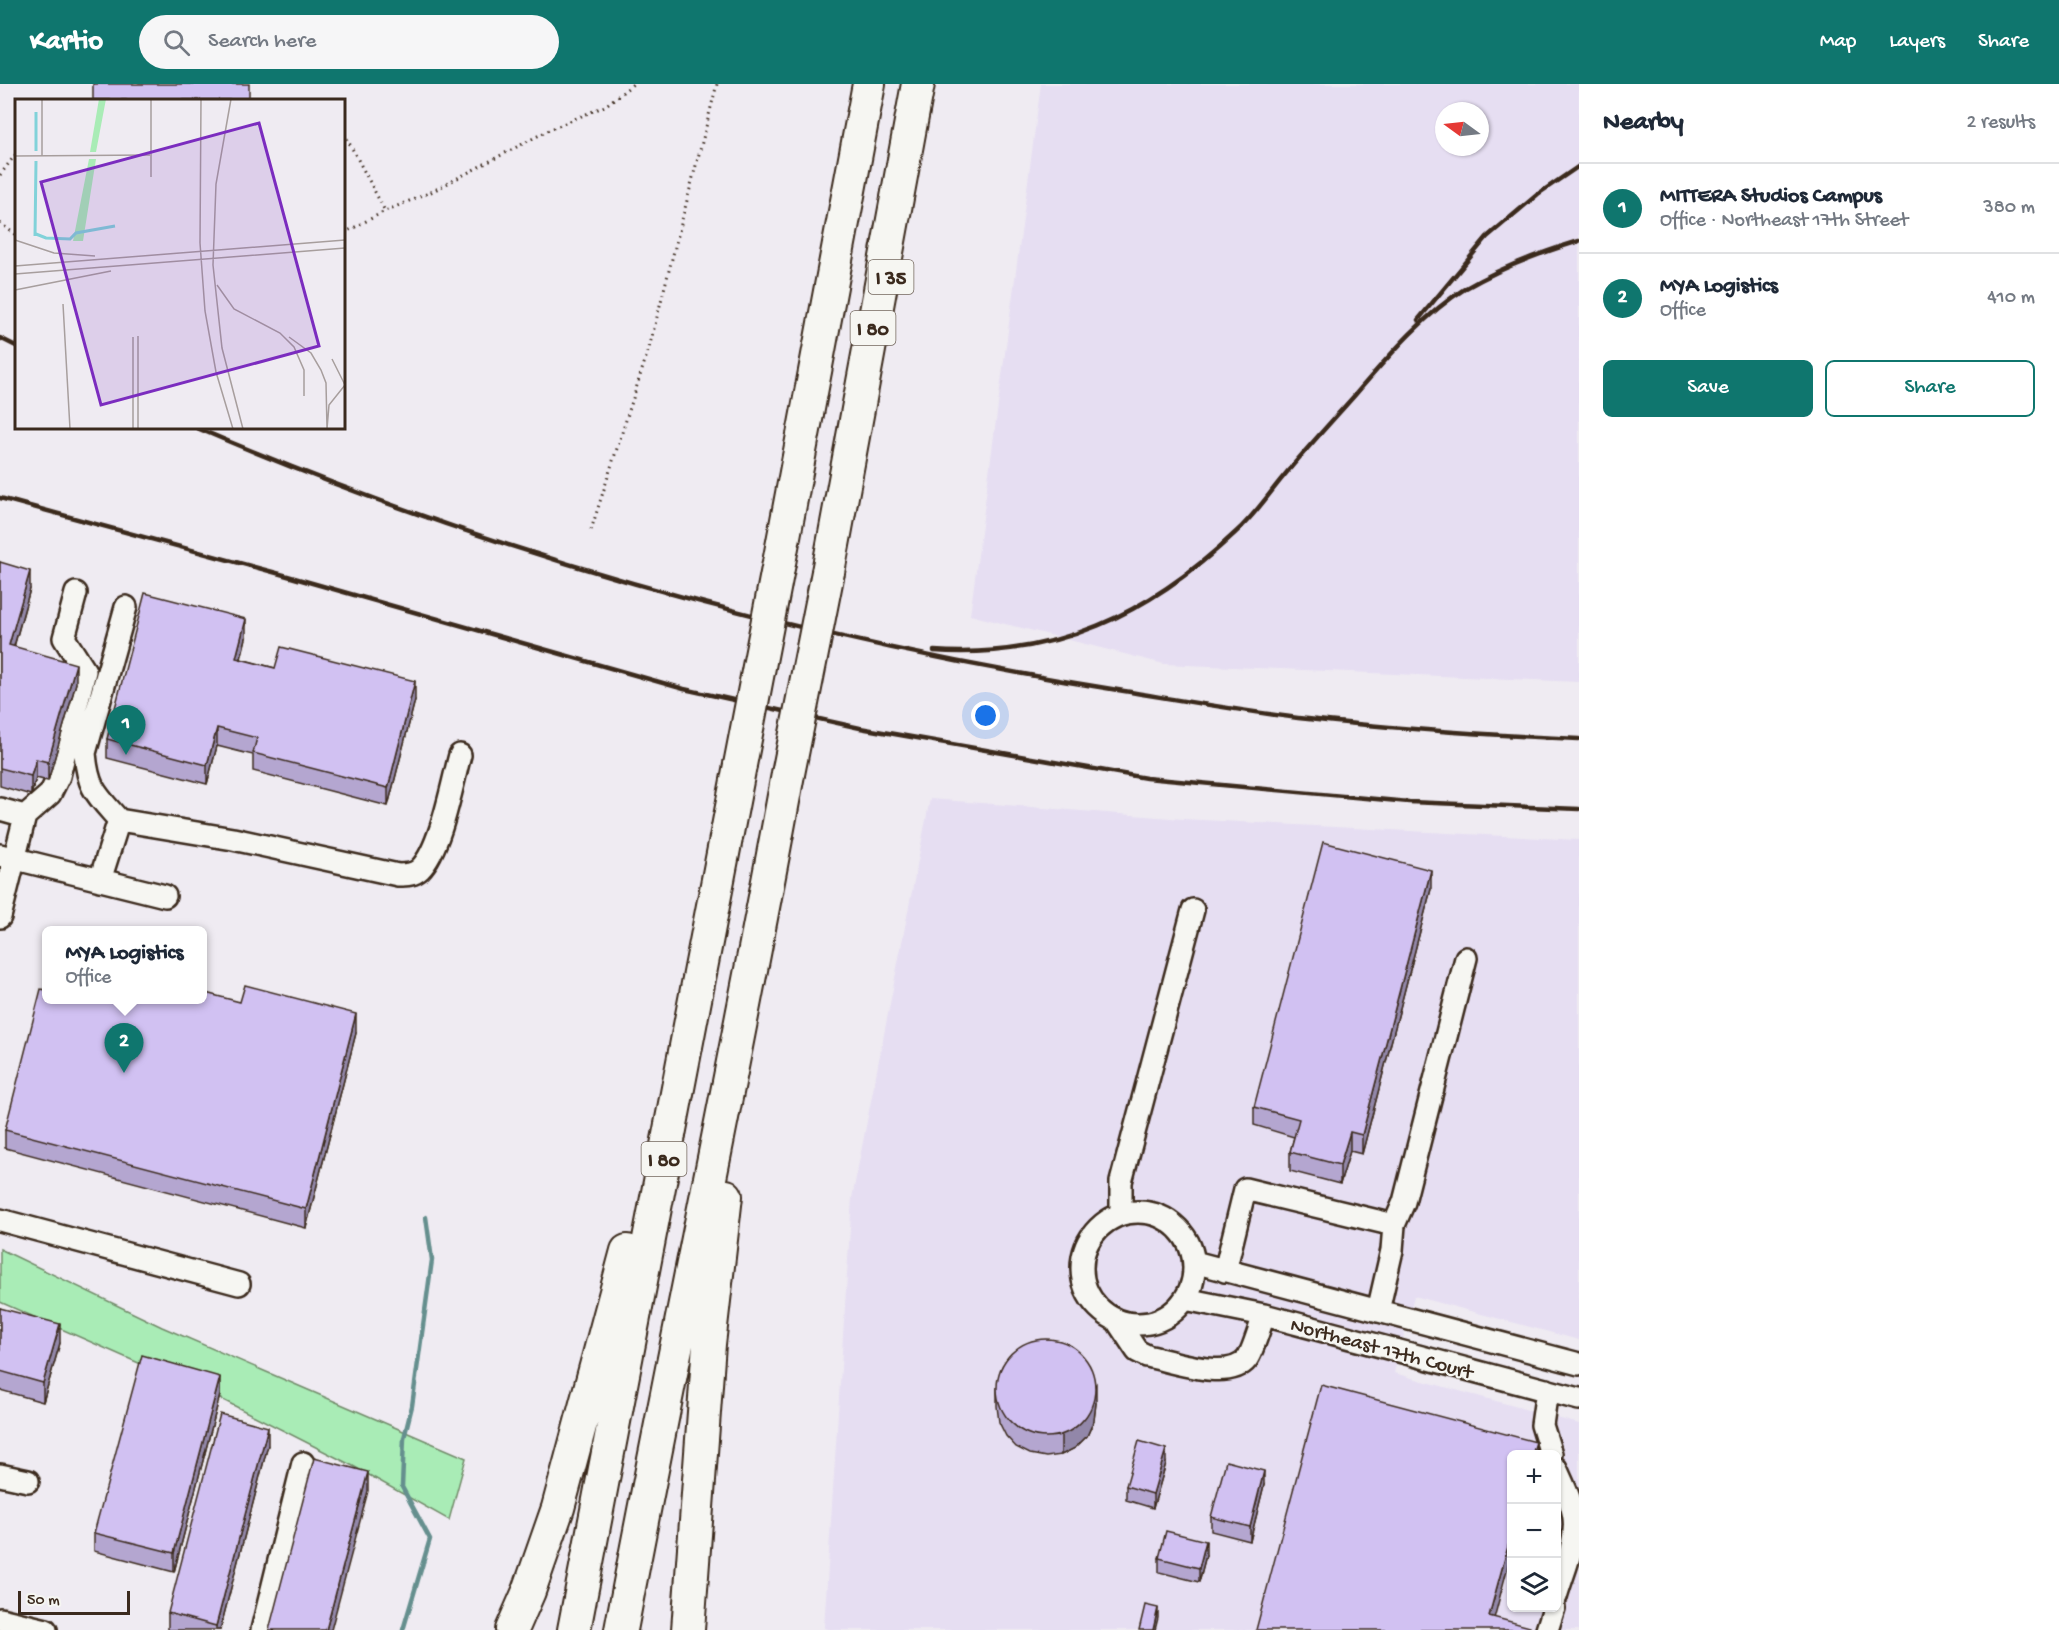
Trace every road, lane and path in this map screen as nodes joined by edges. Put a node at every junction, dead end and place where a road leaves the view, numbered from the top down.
1 (633, 84) edge
2 (717, 84) edge
3 (869, 84) edge
4 (918, 84) edge
5 (936, 84) edge
6 (345, 135) edge
7 (15, 155) edge
8 (0, 175) edge
9 (385, 211) junction
10 (0, 223) edge
11 (345, 232) edge
12 (15, 234) edge
13 (847, 470) junction
14 (591, 530) dead end
15 (76, 593) dead end
16 (126, 607) dead end
17 (460, 755) dead end
18 (0, 809) edge
19 (25, 816) junction
20 (119, 820) junction
21 (726, 836) junction
22 (7, 857) edge
23 (100, 880) junction
24 (165, 896) dead end
25 (1193, 910) dead end
26 (0, 917) edge
27 (1466, 958) dead end
28 (751, 978) junction
29 (1121, 1213) junction
30 (0, 1220) edge
31 (1394, 1225) junction
32 (1194, 1262) junction
33 (1225, 1271) junction
34 (239, 1284) dead end
35 (1185, 1299) junction
36 (1378, 1311) junction
37 (1264, 1315) junction
38 (1117, 1321) junction
39 (1579, 1364) edge
40 (1546, 1390) junction
41 (1579, 1399) edge
42 (1550, 1450) edge
43 (303, 1463) dead end
44 (0, 1475) edge
45 (1561, 1478) edge
46 (28, 1481) dead end
47 (1561, 1582) edge
48 (0, 1619) edge
49 (575, 1622) edge
50 (46, 1630) edge
51 (262, 1630) edge
52 (512, 1630) edge
53 (621, 1630) edge
54 (688, 1630) edge

1 - 9 path
2 - 14 path
3 - 21 highway, I 80, bridge
4 - 13 highway, I 80
5 - 13 highway, I 35
6 - 9 path
7 - 8 path
9 - 11 path
10 - 12 path
13 - 28 highway, I 80, bridge
15 - 19 street
16 - 20 street
17 - 20 street
18 - 19 street
19 - 22 street
20 - 23 street
21 - 49 highway, I 80
21 - 52 highway
22 - 23 street
22 - 26 street
23 - 24 street
25 - 29 street
27 - 31 street
28 - 53 highway, I 80
28 - 54 highway
29 - 32 street
29 - 38 street
30 - 34 street
31 - 33 street
31 - 36 street
32 - 33 street, Northeast 17th Court
32 - 35 street
33 - 36 street, Northeast 17th Court
35 - 37 street, Northeast 17th Court
35 - 38 street
36 - 39 street, Northeast 17th Court
37 - 38 street
37 - 40 street, Northeast 17th Court
40 - 41 street, Northeast 17th Court
40 - 42 street
43 - 51 street
44 - 46 street
45 - 47 street
48 - 50 street

